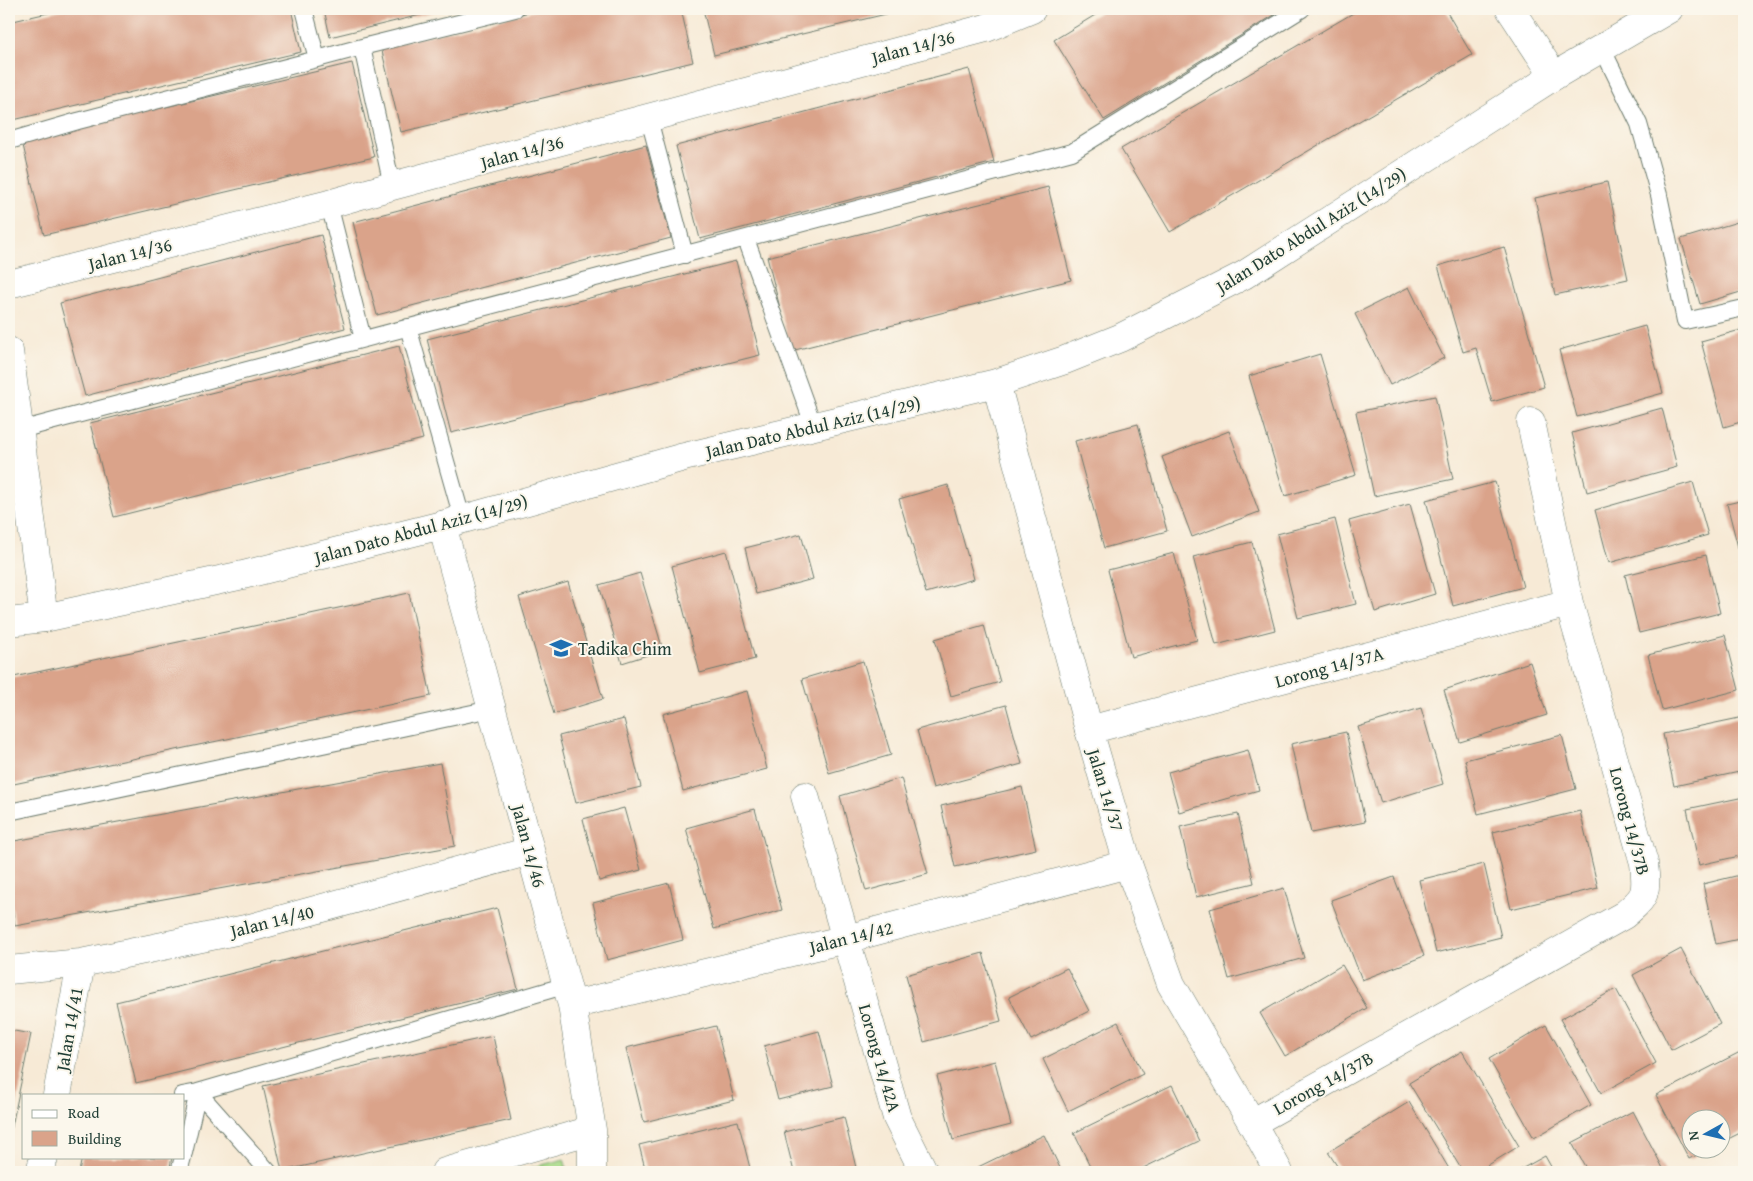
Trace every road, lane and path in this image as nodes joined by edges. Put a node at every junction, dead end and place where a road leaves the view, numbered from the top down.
1 (304, 9) edge
2 (515, 9) edge
3 (1032, 9) edge
4 (1302, 9) edge
5 (1510, 9) edge
6 (1669, 9) edge
7 (362, 47) junction
8 (1602, 48) junction
9 (317, 59) junction
10 (1554, 76) junction
11 (649, 119) junction
12 (9, 141) edge
13 (392, 186) junction
14 (329, 204) junction
15 (746, 239) junction
16 (685, 254) junction
17 (9, 284) edge
18 (1744, 308) edge
19 (408, 327) junction
20 (363, 339) junction
21 (9, 351) edge
22 (996, 383) junction
23 (1531, 422) dead end
24 (814, 427) junction
25 (20, 430) junction
26 (452, 522) junction
27 (1569, 603) junction
28 (44, 618) junction
29 (9, 622) edge
30 (491, 709) junction
31 (1089, 730) junction
32 (805, 796) dead end
33 (9, 812) edge
34 (530, 852) junction
35 (1128, 864) junction
36 (846, 939) junction
37 (81, 963) junction
38 (9, 970) edge
39 (569, 995) junction
40 (190, 1093) edge
41 (57, 1094) edge
42 (1252, 1123) junction
43 (592, 1130) junction
44 (185, 1143) edge
45 (44, 1158) edge
46 (183, 1158) edge
47 (40, 1172) edge
48 (179, 1172) edge
49 (269, 1172) edge
50 (445, 1172) edge
51 (592, 1172) edge
52 (924, 1172) edge
53 (1279, 1172) edge

1 - 9 lane
2 - 7 lane
3 - 11 street, Jalan 14/36
4 - 15 lane
5 - 10 street
6 - 8 street, Jalan Dato Abdul Aziz (14/29)
7 - 9 lane
7 - 13 lane
8 - 10 street, Jalan Dato Abdul Aziz (14/29)
8 - 18 lane
9 - 12 lane
10 - 22 street, Jalan Dato Abdul Aziz (14/29)
11 - 13 street, Jalan 14/36
11 - 16 lane
13 - 14 street, Jalan 14/36
14 - 17 street, Jalan 14/36
14 - 20 lane
15 - 16 lane
15 - 24 lane
16 - 19 lane
19 - 20 lane
19 - 26 lane
20 - 25 lane
21 - 25 street
22 - 24 street, Jalan Dato Abdul Aziz (14/29)
22 - 31 street, Jalan 14/37
23 - 27 street, Lorong 14/37B
24 - 26 street, Jalan Dato Abdul Aziz (14/29)
25 - 28 street
26 - 28 street, Jalan Dato Abdul Aziz (14/29)
26 - 30 street, Jalan 14/46
27 - 31 street, Lorong 14/37A
27 - 42 street, Lorong 14/37B
28 - 29 street, Jalan Dato Abdul Aziz (14/29)
30 - 33 lane
30 - 34 street, Jalan 14/46
31 - 35 street, Jalan 14/37
32 - 36 street, Lorong 14/42A
34 - 37 street, Jalan 14/40
34 - 39 street, Jalan 14/46
35 - 36 street, Jalan 14/42
35 - 42 street, Jalan 14/37
36 - 39 street, Jalan 14/42
36 - 52 street, Lorong 14/42A
37 - 38 street, Jalan 14/40
37 - 41 street, Jalan 14/41
39 - 40 lane
39 - 43 street, Jalan 14/46
40 - 44 lane
40 - 49 lane
42 - 53 street, Jalan 14/37
43 - 50 street
43 - 51 street, Jalan 14/46
45 - 47 street
46 - 48 lane

